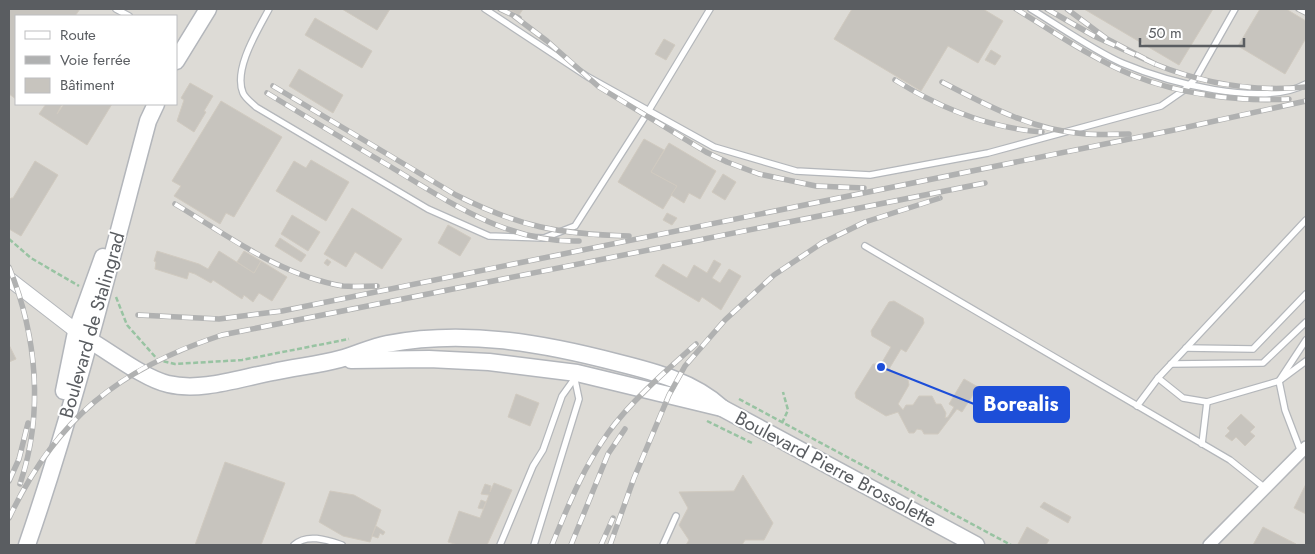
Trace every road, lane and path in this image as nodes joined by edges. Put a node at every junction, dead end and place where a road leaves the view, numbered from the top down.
1 (116, 9) edge
2 (208, 9) edge
3 (269, 9) edge
4 (485, 9) edge
5 (710, 9) edge
6 (1031, 9) edge
7 (1235, 9) edge
8 (127, 15) edge
9 (179, 51) edge
10 (1190, 84) junction
11 (1306, 84) edge
12 (156, 105) edge
13 (649, 110) junction
14 (132, 180) junction
15 (1306, 220) edge
16 (9, 239) edge
17 (865, 246) dead end
18 (9, 278) edge
19 (91, 290) junction
20 (110, 294) junction
21 (1306, 294) edge
22 (1306, 322) edge
23 (88, 339) junction
24 (1306, 340) edge
25 (1186, 348) junction
26 (582, 353) junction
27 (339, 359) junction
28 (242, 360) dead end
29 (1306, 361) edge
30 (1171, 364) junction
31 (576, 376) junction
32 (1158, 378) junction
33 (1279, 381) junction
34 (1207, 402) junction
35 (1136, 406) junction
36 (722, 408) junction
37 (699, 417) dead end
38 (1202, 444) junction
39 (756, 445) dead end
40 (1304, 449) edge
41 (1265, 488) junction
42 (676, 516) dead end
43 (27, 545) edge
44 (294, 545) edge
45 (342, 545) edge
46 (500, 545) edge
47 (534, 545) edge
48 (662, 545) edge
49 (976, 545) edge
50 (1209, 545) edge

1 - 8 lane
2 - 9 main road
3 - 13 lane
4 - 13 lane
5 - 13 lane
6 - 10 lane
7 - 10 lane
10 - 11 lane
10 - 13 lane
12 - 14 main road, Boulevard de Stalingrad
14 - 19 main road
14 - 20 main road
14 - 23 main road, Boulevard de Stalingrad
15 - 25 lane
16 - 19 path
17 - 35 lane
18 - 23 street
19 - 23 main road
20 - 23 main road
20 - 28 path
21 - 25 lane
22 - 30 lane
23 - 27 main road, Boulevard Pierre Brossolette
23 - 43 main road, Boulevard de Stalingrad
24 - 33 lane
25 - 30 lane
26 - 27 main road, Boulevard Pierre Brossolette
26 - 31 main road
26 - 36 main road, Boulevard Pierre Brossolette
27 - 31 main road, Boulevard Pierre Brossolette
29 - 33 lane
30 - 32 lane
31 - 36 main road, Boulevard Pierre Brossolette
31 - 46 lane
31 - 47 lane
32 - 34 lane
32 - 35 lane
33 - 34 lane
33 - 40 lane
34 - 38 lane
35 - 38 lane
36 - 49 main road, Boulevard Pierre Brossolette
37 - 39 path
38 - 41 lane
40 - 41 street
41 - 50 street
42 - 48 lane
44 - 45 lane

